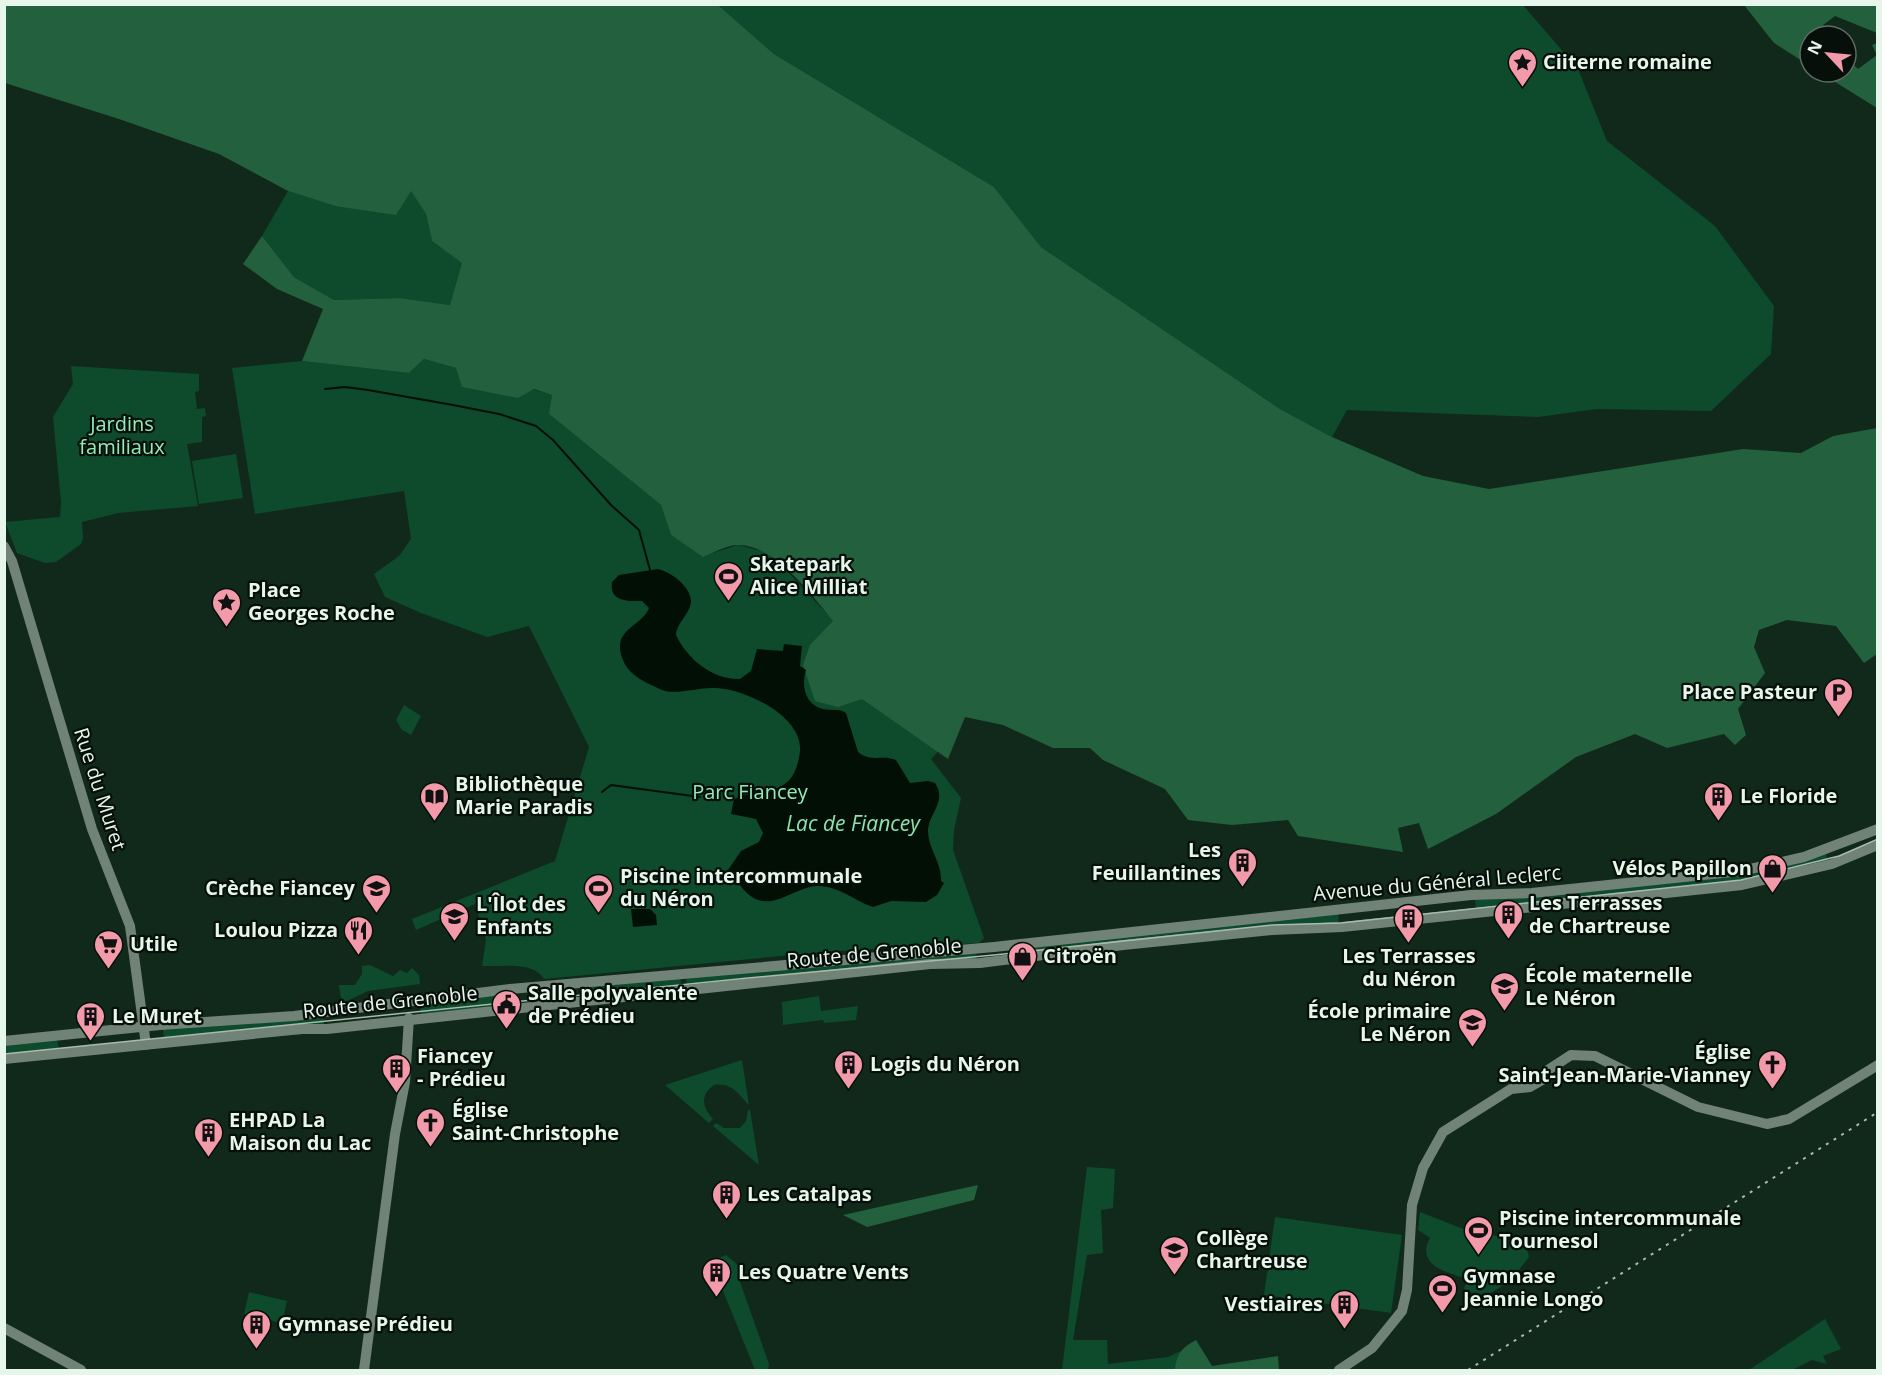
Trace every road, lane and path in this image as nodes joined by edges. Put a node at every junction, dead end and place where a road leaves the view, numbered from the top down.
1 (4, 546) edge
2 (1878, 829) edge
3 (1878, 845) edge
4 (994, 947) joint
5 (995, 962) joint
6 (409, 1018) junction
7 (144, 1027) junction
8 (4, 1041) edge
9 (146, 1045) junction
10 (4, 1059) edge
11 (1878, 1065) edge
12 (4, 1328) edge
13 (81, 1371) edge
14 (364, 1371) edge
15 (1339, 1371) edge

1 - 7 main road, Rue du Muret
2 - 4 main road, Avenue du Général Leclerc
3 - 5 main road, Avenue du Général Leclerc
4 - 7 main road, Route de Grenoble
5 - 6 main road, Route de Grenoble
6 - 9 main road, Route de Grenoble
6 - 14 main road
7 - 8 main road, Route de Grenoble
7 - 9 main road, Rue du Muret
9 - 10 main road, Route de Grenoble
11 - 15 main road
12 - 13 main road

